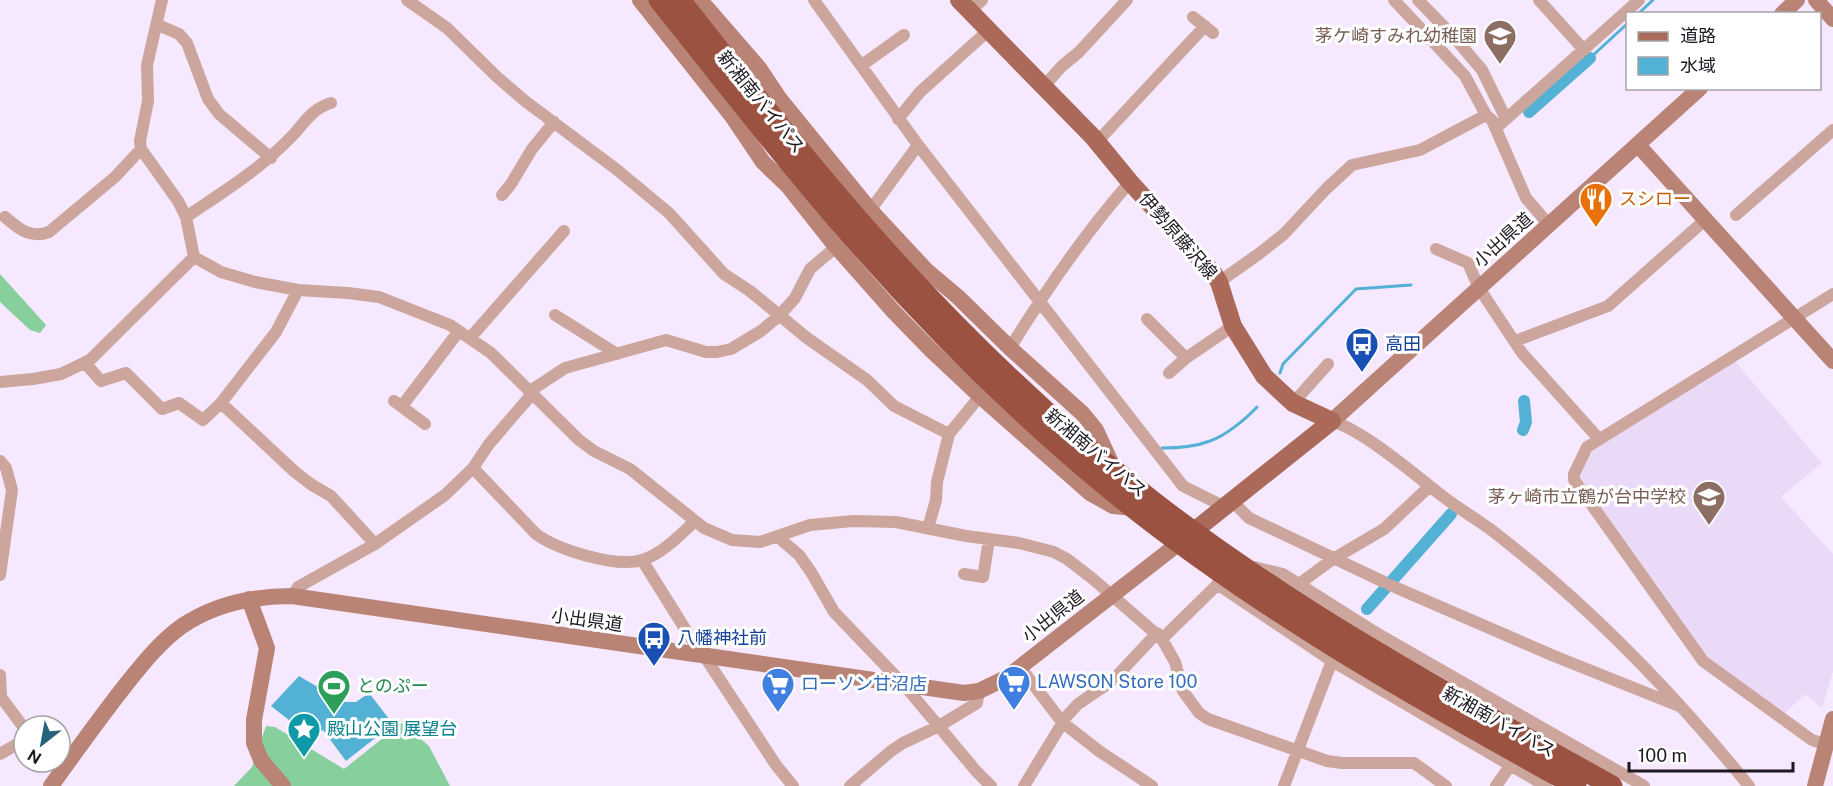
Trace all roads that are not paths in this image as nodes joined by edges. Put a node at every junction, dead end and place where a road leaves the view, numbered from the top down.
1 (162, 0) edge
2 (406, 0) edge
3 (640, 0) edge
4 (659, 0) edge
5 (680, 0) edge
6 (700, 0) edge
7 (814, 0) edge
8 (1127, 0) edge
9 (1394, 0) edge
10 (1418, 0) edge
11 (1539, 0) edge
12 (1639, 0) edge
13 (1816, 0) edge
14 (970, 4) edge
15 (1193, 16) dead end
16 (1833, 19) edge
17 (158, 25) junction
18 (989, 30) junction
19 (904, 35) dead end
20 (1584, 50) junction
21 (862, 65) junction
22 (1044, 86) junction
23 (1698, 90) edge
24 (331, 103) dead end
25 (1486, 115) junction
26 (898, 119) junction
27 (1506, 119) junction
28 (554, 122) junction
29 (1496, 128) junction
30 (1833, 130) edge
31 (1097, 142) junction
32 (918, 145) junction
33 (1638, 145) junction
34 (141, 149) junction
35 (271, 158) junction
36 (1130, 182) junction
37 (501, 195) dead end
38 (871, 211) junction
39 (1736, 215) dead end
40 (5, 217) dead end
41 (186, 217) junction
42 (1705, 220) junction
43 (1549, 225) junction
44 (564, 231) dead end
45 (837, 248) junction
46 (1436, 249) dead end
47 (195, 257) junction
48 (1219, 282) junction
49 (1479, 288) junction
50 (298, 290) junction
51 (1833, 294) edge
52 (1039, 302) junction
53 (555, 315) dead end
54 (779, 316) junction
55 (1794, 318) junction
56 (1147, 319) dead end
57 (1233, 326) junction
58 (459, 331) junction
59 (470, 338) junction
60 (1515, 341) junction
61 (1010, 348) junction
62 (617, 354) junction
63 (1186, 358) junction
64 (1833, 361) edge
65 (85, 363) junction
66 (1328, 364) dead end
67 (1169, 373) dead end
68 (0, 382) edge
69 (531, 392) junction
70 (980, 396) junction
71 (221, 403) junction
72 (1293, 403) junction
73 (1332, 421) junction
74 (425, 424) dead end
75 (949, 434) junction
76 (1599, 439) junction
77 (0, 461) edge
78 (473, 468) junction
79 (1430, 486) junction
80 (1228, 504) junction
81 (695, 521) junction
82 (928, 528) junction
83 (778, 537) junction
84 (1187, 537) junction
85 (989, 540) junction
86 (375, 544) junction
87 (1333, 559) junction
88 (642, 560) junction
89 (964, 574) dead end
90 (0, 575) edge
91 (1230, 577) junction
92 (1299, 584) junction
93 (292, 596) junction
94 (1111, 596) junction
95 (249, 599) junction
96 (1159, 636) junction
97 (704, 656) junction
98 (1332, 661) junction
99 (1020, 667) junction
100 (0, 675) edge
101 (1380, 680) junction
102 (905, 686) junction
103 (979, 691) junction
104 (1683, 708) junction
105 (14, 714) edge
106 (1833, 719) edge
107 (1062, 722) junction
108 (939, 726) junction
109 (1829, 747) edge
110 (1298, 751) junction
111 (72, 752) edge
112 (1510, 766) junction
113 (283, 786) edge
114 (793, 786) edge
115 (850, 786) edge
116 (992, 786) edge
117 (1024, 786) edge
118 (1152, 786) edge
119 (1284, 786) edge
120 (1446, 786) edge
121 (1496, 786) edge
122 (1546, 786) edge
123 (1576, 786) edge
124 (1586, 786) edge
125 (1604, 786) edge
126 (1612, 786) edge
127 (1644, 786) edge
128 (1749, 786) edge
129 (1815, 786) edge

1 - 17 street
2 - 28 street
3 - 45 street
4 - 123 highway, 新湘南バイパス, bridge
5 - 126 highway, 新湘南バイパス, bridge
6 - 38 street
7 - 21 street
8 - 22 street
9 - 25 street
10 - 27 street
11 - 20 street
12 - 20 street
13 - 16 street
14 - 18 main road, 伊勢原藤沢線
15 - 31 street
17 - 34 street
17 - 35 street
18 - 22 main road, 伊勢原藤沢線
18 - 26 street
19 - 21 street
20 - 27 street
21 - 26 street
22 - 31 main road, 伊勢原藤沢線
23 - 33 street, 小出県道
24 - 35 street
25 - 29 street
25 - 48 street
26 - 32 street
27 - 29 street
28 - 37 street
28 - 54 street
29 - 43 street
30 - 39 street
31 - 36 main road, 伊勢原藤沢線
32 - 38 street
32 - 52 street
33 - 42 street
33 - 43 street, 小出県道
34 - 40 street
34 - 41 street
35 - 41 street
36 - 48 main road, 伊勢原藤沢線
36 - 52 street
38 - 45 street
38 - 61 street
41 - 47 street
42 - 55 street
42 - 60 street
43 - 49 street, 小出県道
44 - 59 street
45 - 54 street
45 - 70 street
46 - 49 street
47 - 50 street
47 - 65 street
48 - 57 main road, 伊勢原藤沢線
49 - 60 street
49 - 73 street, 小出県道
50 - 58 street
50 - 71 street
51 - 55 street
52 - 61 street
52 - 80 street
53 - 62 street
54 - 62 street
54 - 75 street
55 - 64 street
55 - 76 street
56 - 63 street
57 - 63 street
57 - 72 main road, 伊勢原藤沢線
58 - 59 street
58 - 74 street
59 - 69 street
60 - 76 street
61 - 84 street
62 - 69 street
63 - 67 street
65 - 68 street
65 - 71 street
66 - 72 street
69 - 78 street
69 - 81 street
70 - 75 street
70 - 84 street
71 - 86 street
72 - 73 main road, 伊勢原藤沢線
73 - 79 street
73 - 80 main road
75 - 82 street
76 - 109 street
77 - 90 street
78 - 86 street
78 - 88 street
79 - 87 street
79 - 104 street
80 - 84 main road
80 - 87 street
81 - 83 street
81 - 88 street
82 - 83 street
82 - 85 street
83 - 102 street
84 - 91 main road
84 - 94 street, 小出県道
85 - 89 street
85 - 94 street
86 - 93 street
87 - 92 street
87 - 104 street
88 - 97 street
91 - 92 street
91 - 96 street
91 - 98 street
91 - 101 main road
91 - 125 main road
92 - 127 street
93 - 95 street, 小出県道
93 - 97 street, 小出県道
94 - 96 street
94 - 99 street, 小出県道
95 - 111 street, 小出県道
95 - 113 street
96 - 107 street
96 - 110 street
97 - 102 street, 小出県道
97 - 114 street
98 - 101 street
98 - 110 street
99 - 103 street, 小出県道
99 - 107 street
100 - 105 street
101 - 112 street
101 - 124 main road
102 - 103 street, 小出県道
102 - 108 street
103 - 108 street
104 - 128 street
106 - 109 street
107 - 117 street
107 - 118 street
108 - 115 street
108 - 116 street
109 - 129 street
110 - 119 street
110 - 120 street
112 - 121 street
112 - 122 street

